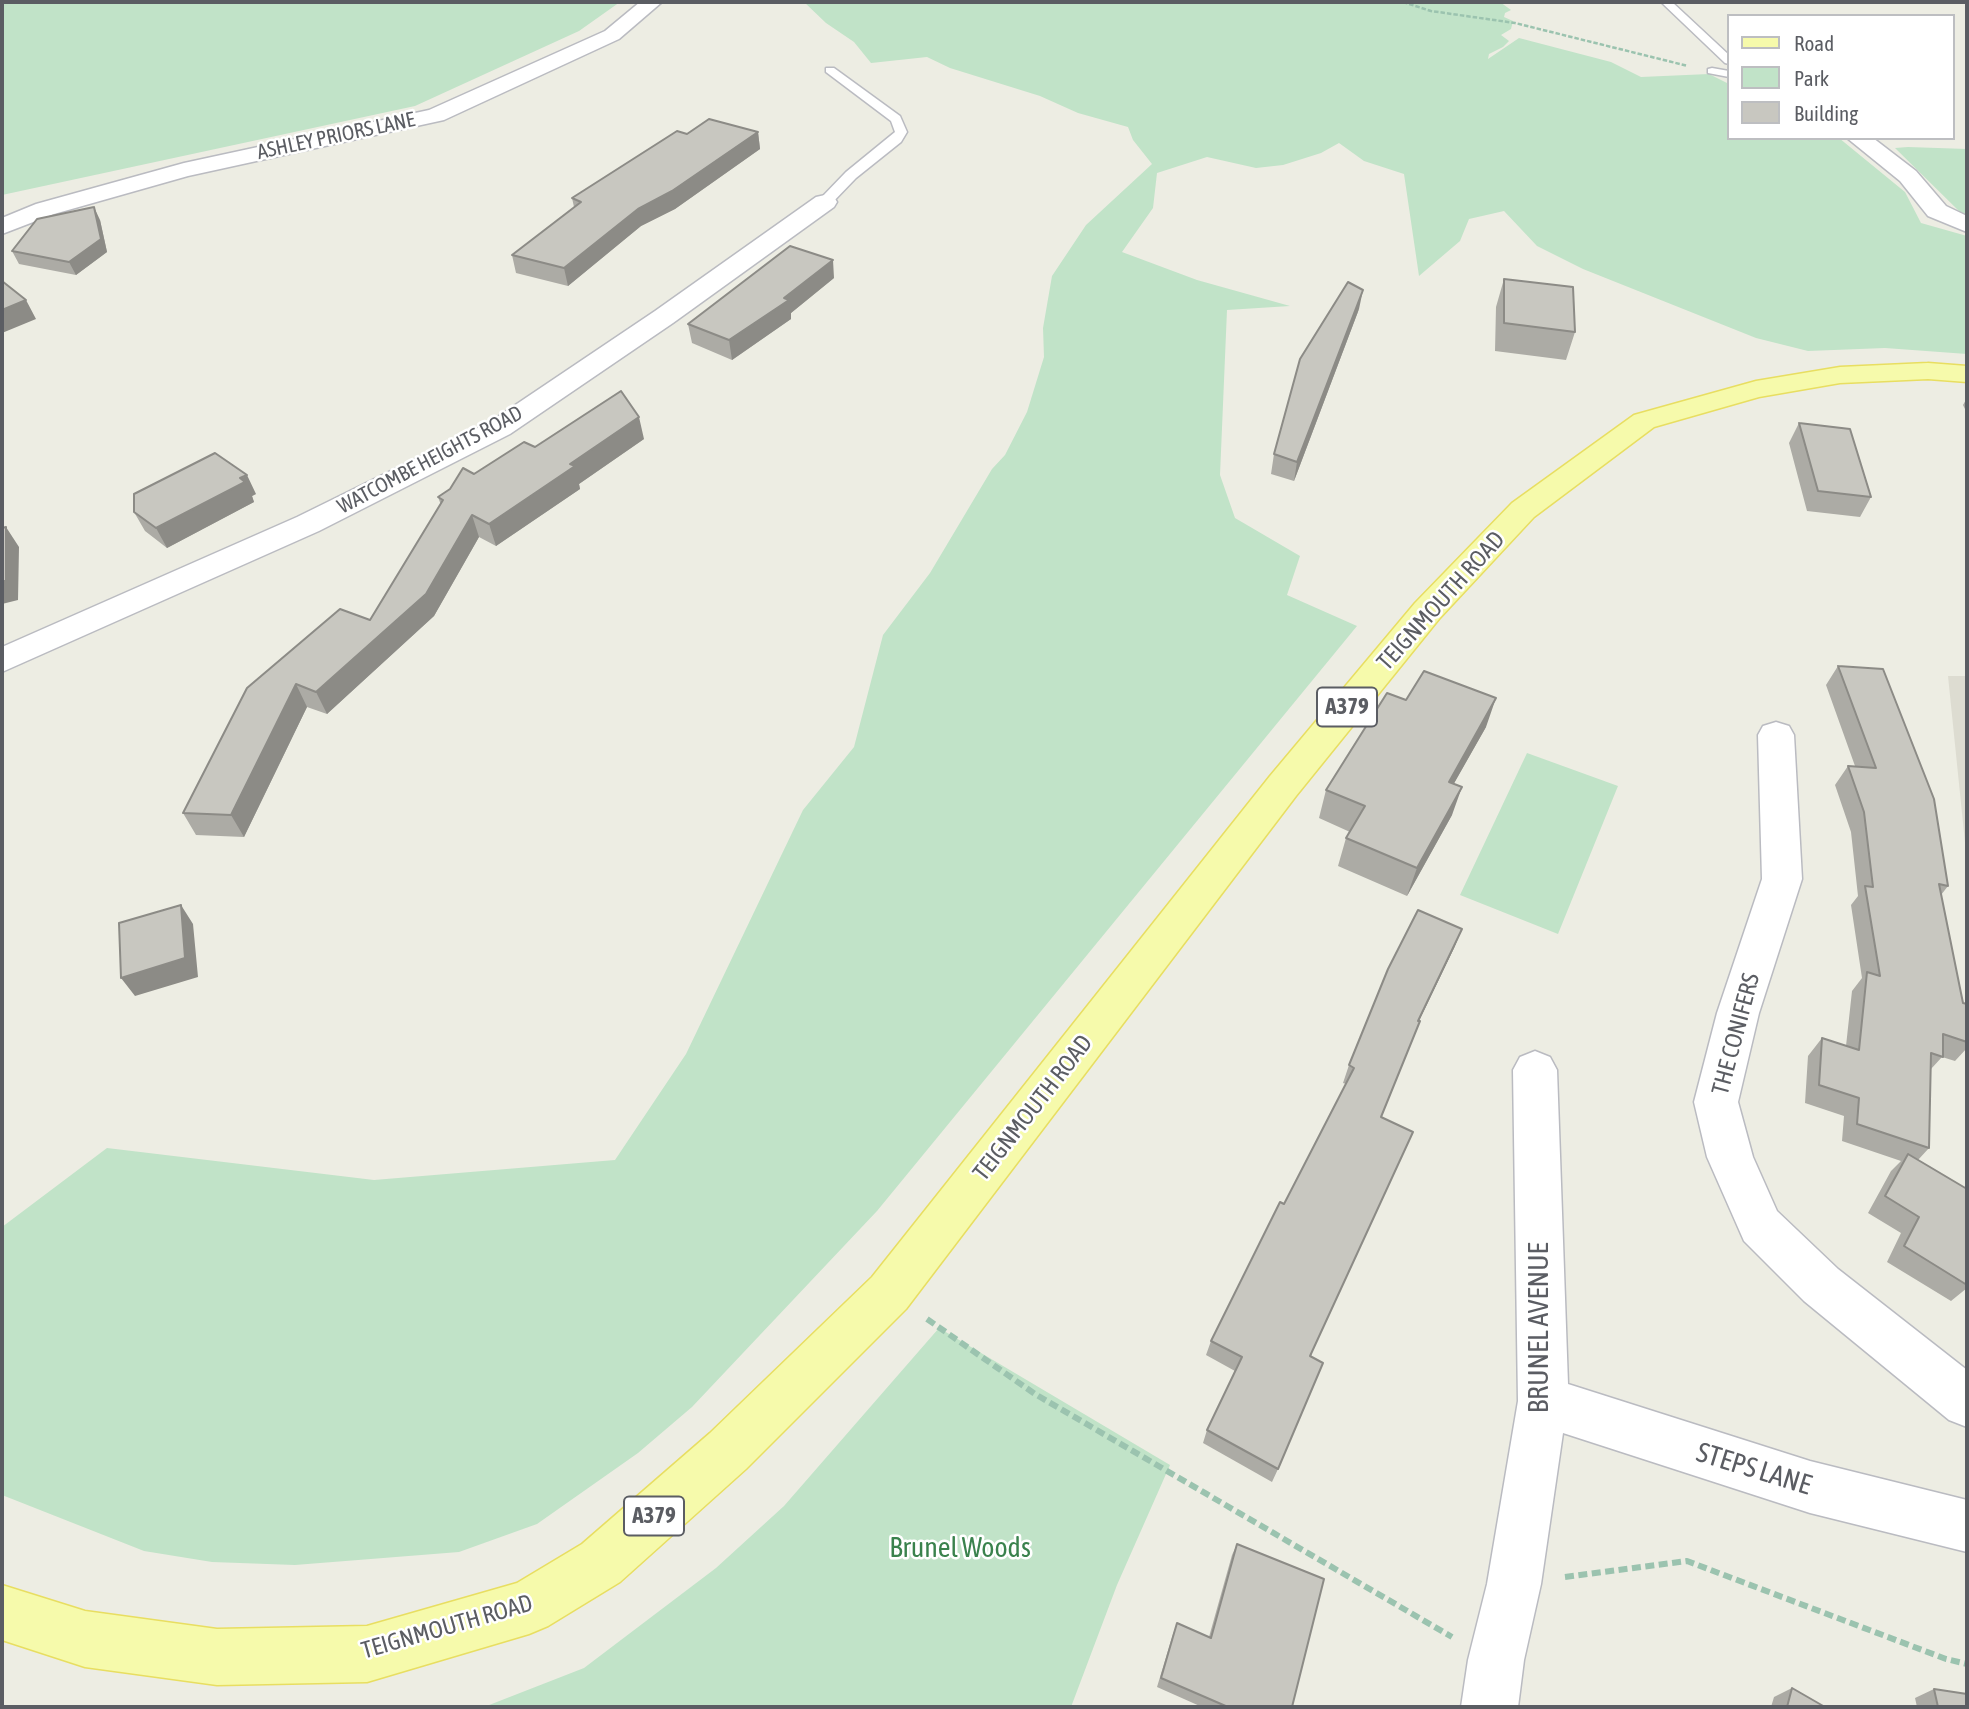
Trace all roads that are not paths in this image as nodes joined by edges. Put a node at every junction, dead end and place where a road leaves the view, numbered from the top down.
1 (652, 2) edge
2 (1666, 2) edge
3 (1728, 60) edge
4 (830, 70) dead end
5 (1712, 71) road end
6 (1728, 74) edge
7 (1861, 140) edge
8 (825, 202) joint
9 (1967, 226) edge
10 (2, 227) edge
11 (1967, 374) edge
12 (2, 660) edge
13 (1776, 735) dead end
14 (1535, 1070) dead end
15 (1543, 1401) junction
16 (1967, 1402) edge
17 (1967, 1526) edge
18 (2, 1613) edge
19 (1492, 1684) edge

1 - 10 street, ASHLEY PRIORS LANE
2 - 3 lane
4 - 8 lane
5 - 6 lane
7 - 9 street
8 - 12 street, WATCOMBE HEIGHTS ROAD
11 - 18 main road, TEIGNMOUTH ROAD / A379
13 - 16 street, THE CONIFERS
14 - 15 street, BRUNEL AVENUE
15 - 17 street, STEPS LANE
15 - 19 street, BRUNEL AVENUE

